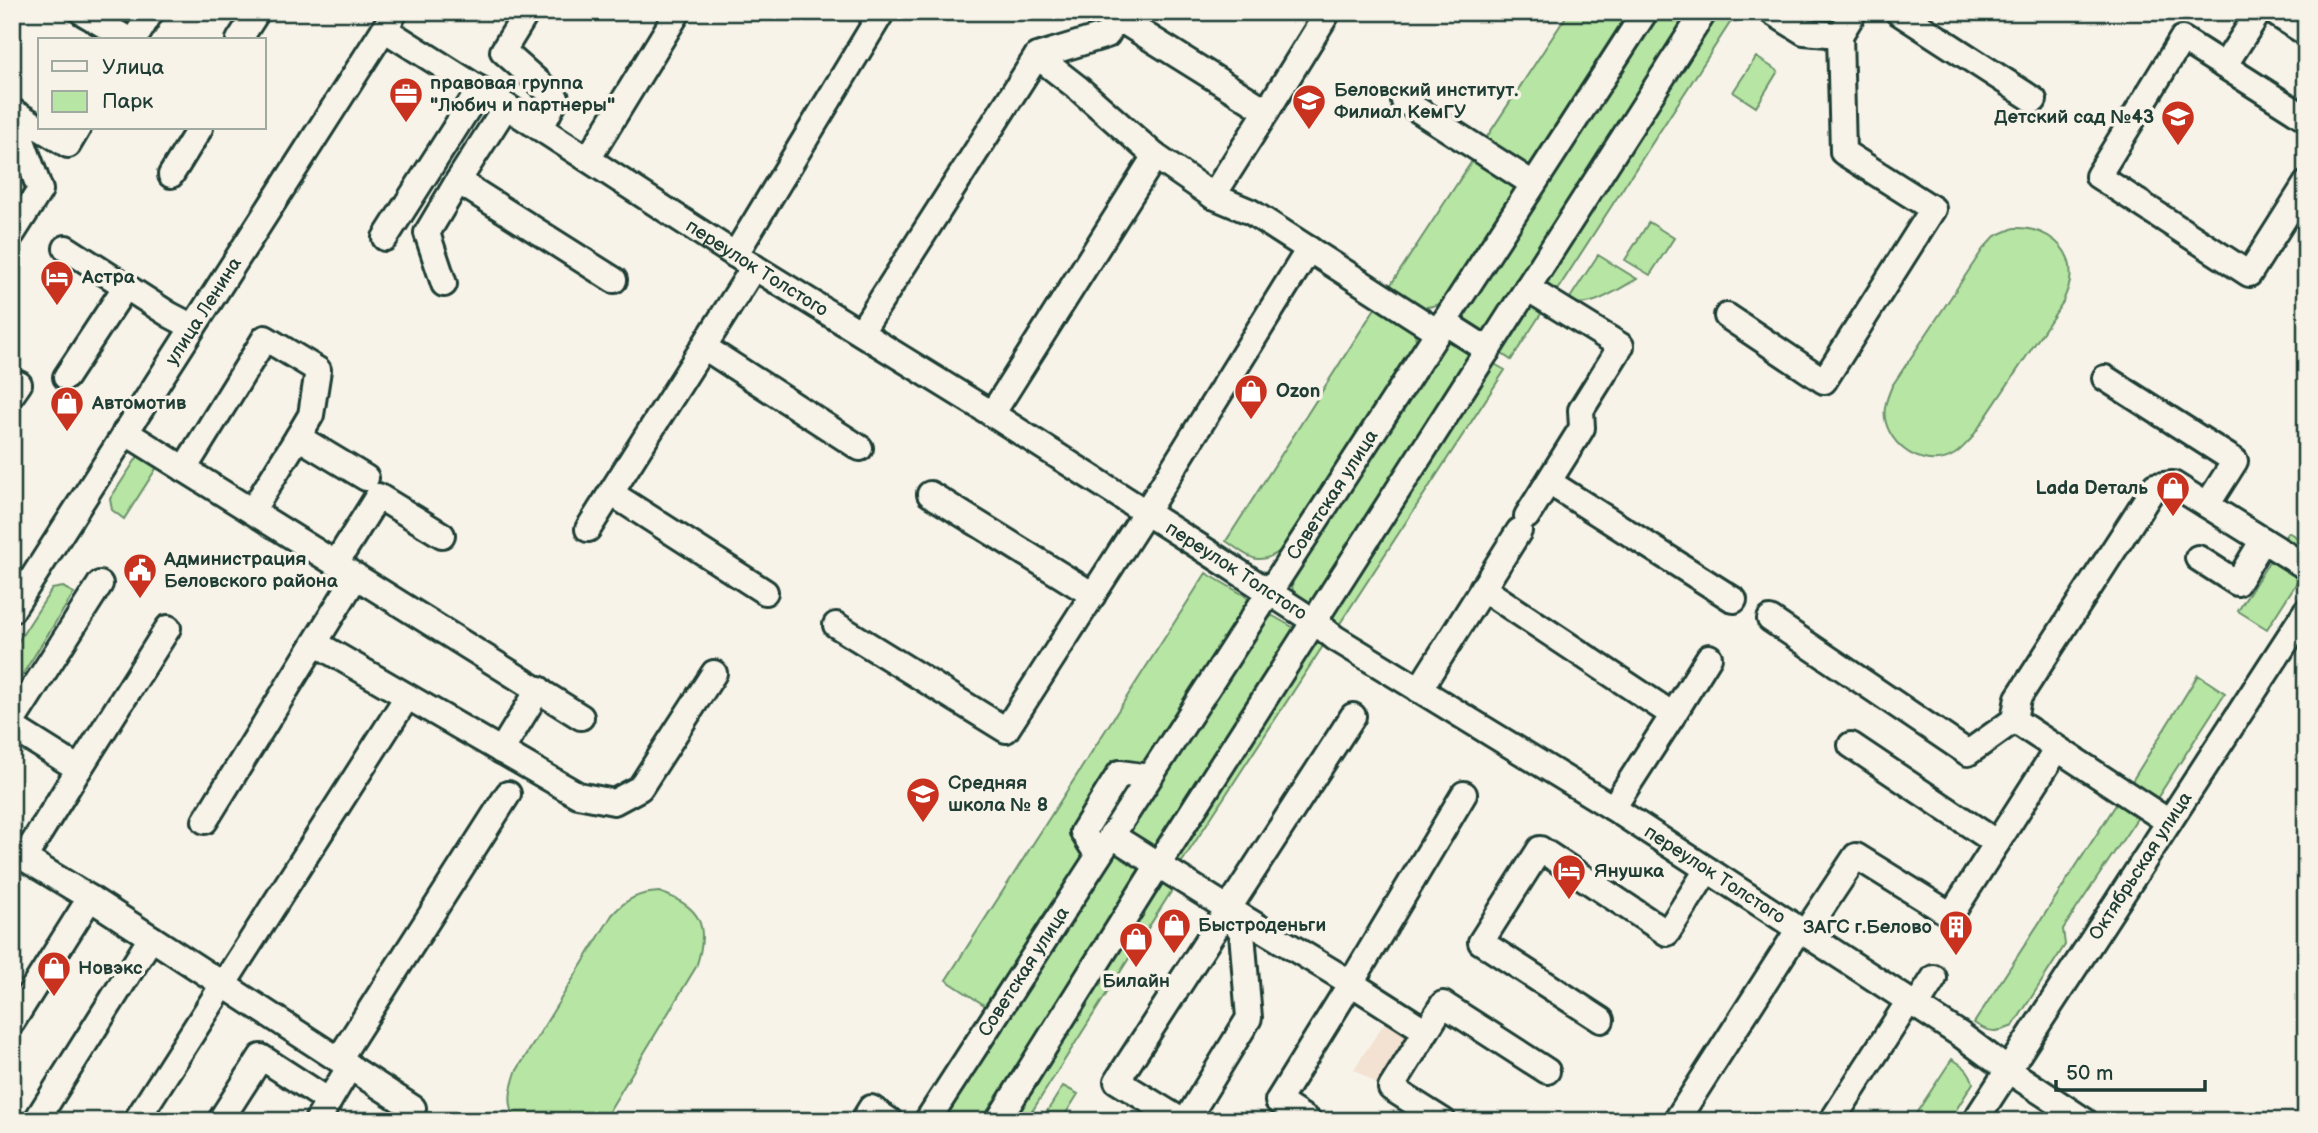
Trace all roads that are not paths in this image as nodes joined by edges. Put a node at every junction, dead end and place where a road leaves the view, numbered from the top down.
1 (82, 12) edge
2 (151, 12) edge
3 (257, 12) edge
4 (527, 12) edge
5 (678, 12) edge
6 (1328, 12) edge
7 (1646, 12) edge
8 (1704, 12) edge
9 (1772, 12) edge
10 (1854, 12) edge
11 (1898, 12) edge
12 (2259, 12) edge
13 (2273, 12) edge
14 (875, 15) edge
15 (1119, 15) edge
16 (389, 21) edge
17 (2306, 33) edge
18 (1840, 35) junction
19 (128, 38) edge
20 (132, 38) edge
21 (240, 38) edge
22 (1037, 56) junction
23 (2224, 66) junction
24 (480, 89) junction
25 (2034, 100) dead end
26 (1404, 101) dead end
27 (506, 106) junction
28 (1267, 111) junction
29 (12, 112) edge
30 (2306, 118) edge
31 (38, 127) edge
32 (541, 128) junction
33 (43, 130) edge
34 (77, 130) edge
35 (200, 130) edge
36 (1155, 156) junction
37 (588, 159) junction
38 (171, 175) dead end
39 (458, 181) junction
40 (1533, 184) junction
41 (2306, 184) edge
42 (1213, 196) junction
43 (12, 234) edge
44 (385, 239) dead end
45 (66, 248) dead end
46 (1309, 249) junction
47 (745, 261) junction
48 (614, 280) dead end
49 (444, 284) dead end
50 (126, 286) junction
51 (1527, 288) junction
52 (1727, 316) dead end
53 (193, 327) junction
54 (1441, 327) junction
55 (861, 332) junction
56 (704, 347) junction
57 (1488, 350) junction
58 (66, 377) dead end
59 (2105, 378) dead end
60 (992, 414) junction
61 (125, 432) junction
62 (298, 437) junction
63 (860, 448) dead end
64 (184, 469) junction
65 (366, 478) dead end
66 (1549, 482) junction
67 (611, 493) junction
68 (930, 494) dead end
69 (2207, 505) junction
70 (252, 511) junction
71 (1146, 513) junction
72 (588, 529) dead end
73 (442, 535) dead end
74 (2263, 540) junction
75 (2198, 558) dead end
76 (2306, 567) edge
77 (346, 570) junction
78 (100, 584) dead end
79 (1482, 588) junction
80 (765, 592) dead end
81 (1269, 592) junction
82 (1093, 595) junction
83 (1734, 600) dead end
84 (12, 610) edge
85 (2306, 611) edge
86 (1770, 619) dead end
87 (1315, 622) junction
88 (836, 625) dead end
89 (168, 628) dead end
90 (315, 643) junction
91 (1709, 657) dead end
92 (714, 673) dead end
93 (539, 689) junction
94 (1419, 690) junction
95 (407, 697) junction
96 (1673, 715) junction
97 (1353, 716) dead end
98 (582, 717) dead end
99 (2014, 720) junction
100 (12, 724) edge
101 (1851, 746) dead end
102 (2057, 749) junction
103 (500, 751) junction
104 (79, 769) junction
105 (508, 794) dead end
106 (1464, 794) dead end
107 (1613, 808) junction
108 (205, 821) dead end
109 (2169, 822) junction
110 (1997, 844) junction
111 (1105, 846) junction
112 (1158, 865) junction
113 (1707, 870) junction
114 (90, 898) junction
115 (1227, 908) junction
116 (1802, 931) junction
117 (151, 938) junction
118 (1934, 978) dead end
119 (1351, 983) junction
120 (222, 984) junction
121 (1913, 1003) junction
122 (1601, 1020) dead end
123 (12, 1022) edge
124 (1426, 1031) junction
125 (345, 1063) junction
126 (2008, 1070) junction
127 (1547, 1071) dead end
128 (323, 1111) edge
129 (36, 1121) edge
130 (136, 1121) edge
131 (220, 1121) edge
132 (405, 1121) edge
133 (863, 1121) edge
134 (890, 1121) edge
135 (927, 1121) edge
136 (998, 1121) edge
137 (1184, 1121) edge
138 (1309, 1121) edge
139 (1443, 1121) edge
140 (1675, 1121) edge
141 (1832, 1121) edge
142 (1975, 1121) edge
143 (2085, 1121) edge

1 - 19 street
2 - 20 street
3 - 21 street
4 - 32 street
5 - 37 street
6 - 28 street
7 - 40 street, Советская улица
8 - 51 street
9 - 18 street
10 - 18 street
11 - 25 street
12 - 23 street
13 - 17 street
14 - 47 street
15 - 22 street
15 - 28 street
16 - 24 street, переулок Толстого
16 - 53 street, улица Ленина
18 - 52 street
22 - 36 street
22 - 55 street
23 - 30 street
23 - 41 street
24 - 27 street, переулок Толстого
24 - 44 street
26 - 40 street
27 - 32 street, переулок Толстого
27 - 39 street
28 - 42 street
29 - 31 street
29 - 43 street
32 - 37 street, переулок Толстого
33 - 34 street
35 - 38 street
36 - 42 street
36 - 60 street
37 - 47 street, переулок Толстого
39 - 48 street
39 - 49 street
40 - 54 street, Советская улица
42 - 46 street
45 - 50 street
46 - 54 street
46 - 71 street
47 - 55 street, переулок Толстого
47 - 56 street
50 - 53 street
50 - 58 street
51 - 57 street
51 - 66 street
53 - 61 street, улица Ленина
54 - 57 street
54 - 81 street, Советская улица
55 - 60 street, переулок Толстого
56 - 63 street
56 - 67 street
57 - 87 street
59 - 69 street
60 - 71 street, переулок Толстого
61 - 64 street
61 - 84 street, улица Ленина
62 - 64 street
62 - 65 street
62 - 70 street
64 - 70 street
66 - 79 street
66 - 83 street
67 - 72 street
67 - 80 street
68 - 82 street
69 - 74 street
69 - 99 street
70 - 77 street
71 - 81 street, переулок Толстого
71 - 82 street
73 - 77 street
74 - 75 street
74 - 76 street
77 - 90 street
77 - 93 street
78 - 100 street
79 - 94 street
79 - 96 street
81 - 87 street, переулок Толстого
81 - 111 street, Советская улица
82 - 88 street
85 - 109 street, Октябрьская улица
86 - 99 street
87 - 94 street, переулок Толстого
87 - 112 street
89 - 104 street
90 - 95 street
90 - 108 street
91 - 96 street
92 - 103 street
93 - 98 street
93 - 103 street
94 - 107 street, переулок Толстого
95 - 103 street
95 - 120 street
96 - 107 street
97 - 115 street
99 - 102 street
100 - 104 street
101 - 110 street
102 - 109 street
102 - 110 street
104 - 114 street
105 - 125 street
106 - 119 street
107 - 113 street, переулок Толстого
109 - 126 street, Октябрьская улица
110 - 116 street
111 - 112 street
111 - 135 street, Советская улица
112 - 115 street
112 - 136 street
113 - 116 street, переулок Толстого
113 - 122 street
114 - 117 street
114 - 123 street
115 - 119 street
115 - 137 street
115 - 137 street
116 - 121 street, переулок Толстого
116 - 140 street
117 - 120 street
117 - 129 street
118 - 121 street
119 - 124 street
119 - 138 street
120 - 125 street
120 - 130 street
121 - 126 street, переулок Толстого
121 - 141 street
124 - 127 street
124 - 139 street
125 - 128 street
125 - 132 street
126 - 142 street, Октябрьская улица
126 - 143 street, переулок Толстого
128 - 131 street
133 - 134 street

